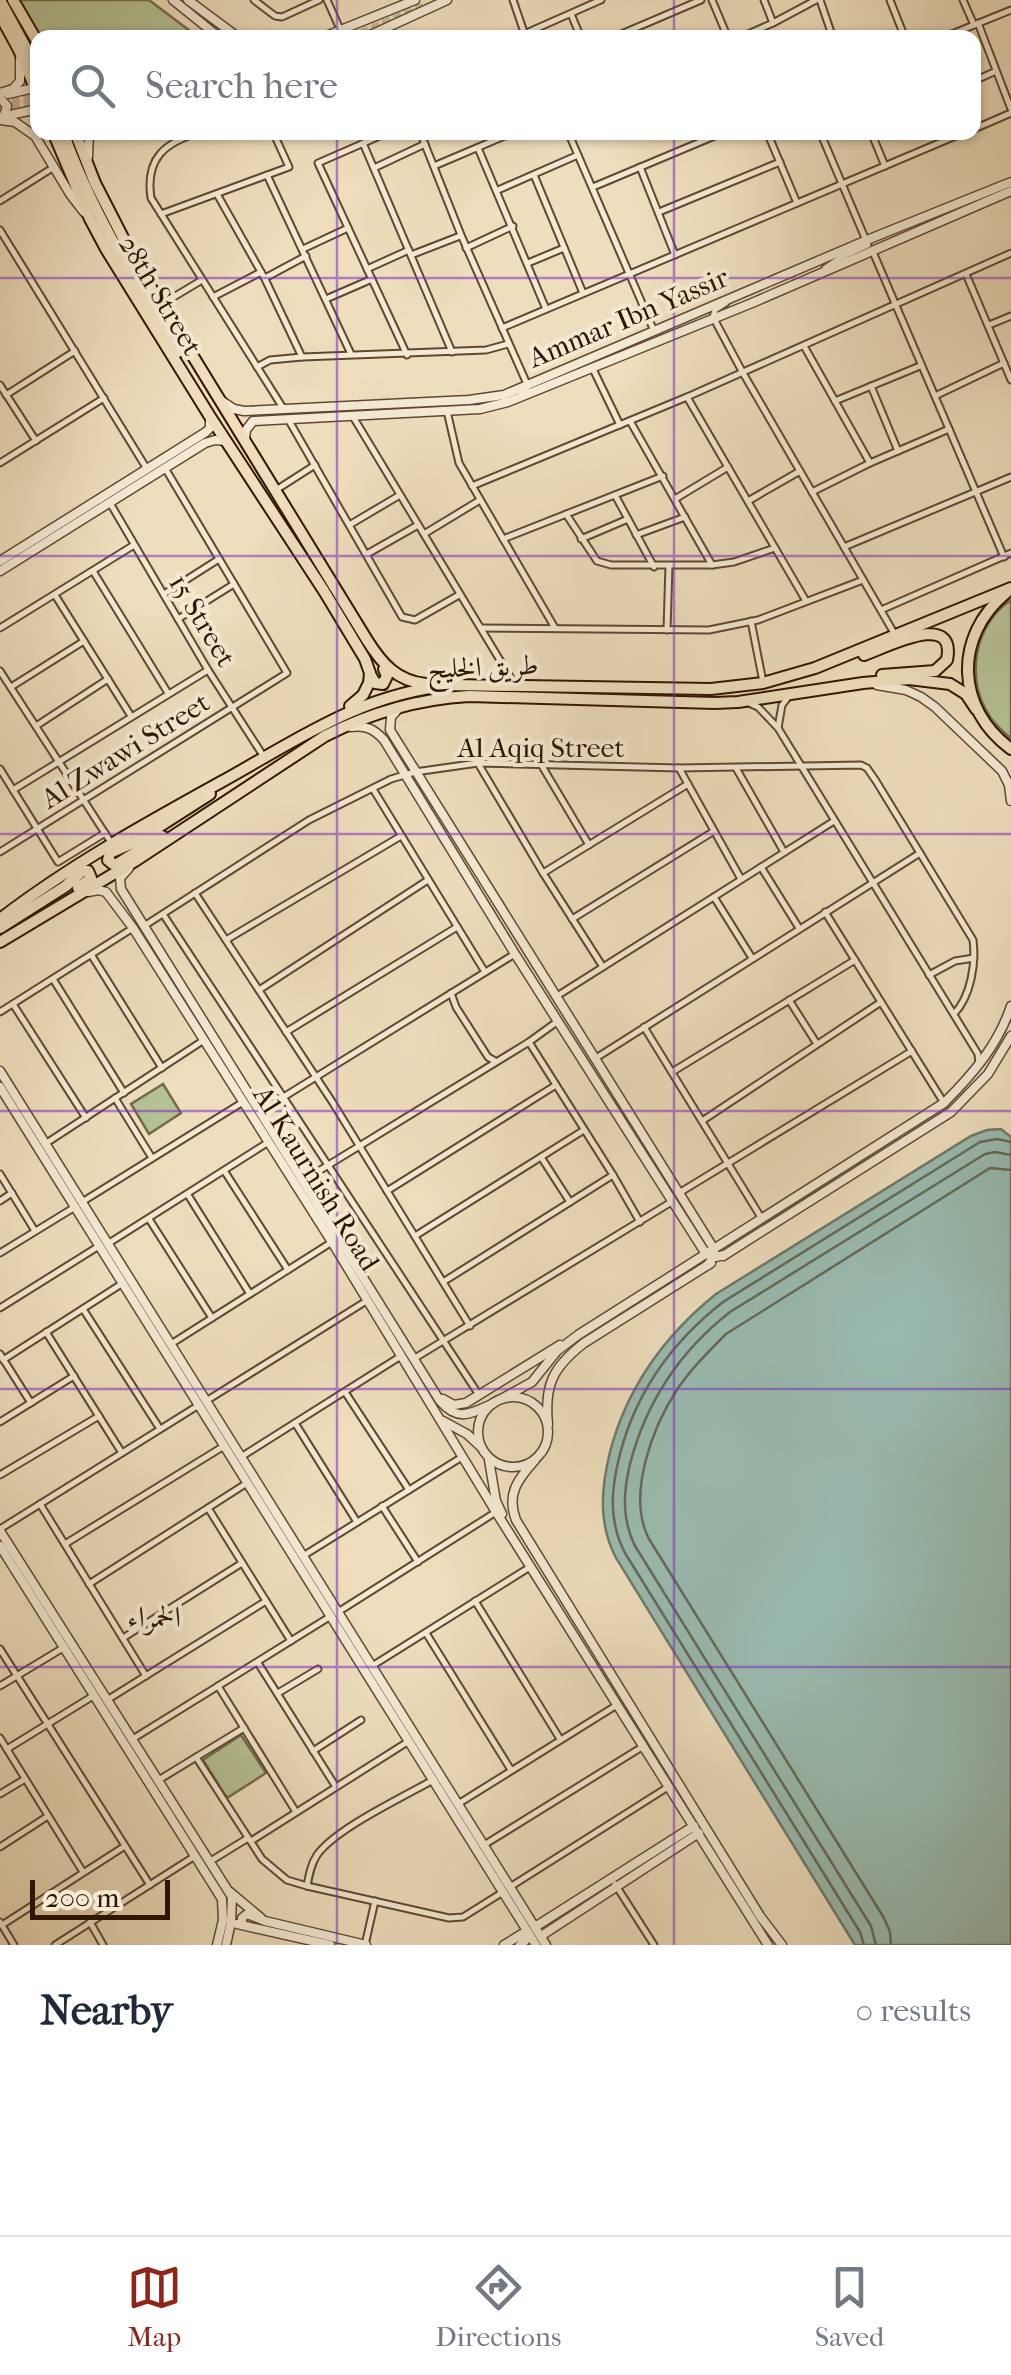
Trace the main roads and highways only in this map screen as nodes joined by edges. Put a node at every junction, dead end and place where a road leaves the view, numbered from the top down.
1 (7, 0) edge
2 (0, 15) edge
3 (30, 31) edge
4 (30, 42) edge
5 (30, 52) edge
6 (30, 74) edge
7 (55, 140) edge
8 (71, 140) edge
9 (72, 140) edge
10 (74, 140) edge
11 (264, 471) junction
12 (247, 472) junction
13 (1011, 589) edge
14 (376, 655) junction
15 (815, 668) junction
16 (370, 672) junction
17 (452, 685) junction
18 (827, 688) junction
19 (976, 709) junction
20 (321, 724) junction
21 (1011, 749) edge
22 (264, 774) junction
23 (234, 775) junction
24 (0, 919) edge
25 (0, 928) edge
26 (0, 939) edge

1 - 3 main road
1 - 4 main road
1 - 5 main road
2 - 6 main road
7 - 12 main road, 28th Street
8 - 12 main road, 28th Street
9 - 11 main road, 28th Street
10 - 11 main road, 28th Street
11 - 14 main road, 28th Street
12 - 16 main road, 28th Street
13 - 15 main road, طريق الخليج
13 - 19 main road
14 - 16 main road
14 - 17 main road, 28th Street
15 - 17 main road, طريق الخليج
15 - 18 main road
16 - 20 main road
17 - 20 main road, طريق الخليج
18 - 19 main road, طريق الخليج
18 - 22 main road, طريق الخليج
19 - 21 main road
20 - 23 main road, طريق الخليج
22 - 23 main road
22 - 26 main road, طريق الخليج
23 - 24 main road, طريق الخليج
25 - 26 main road

